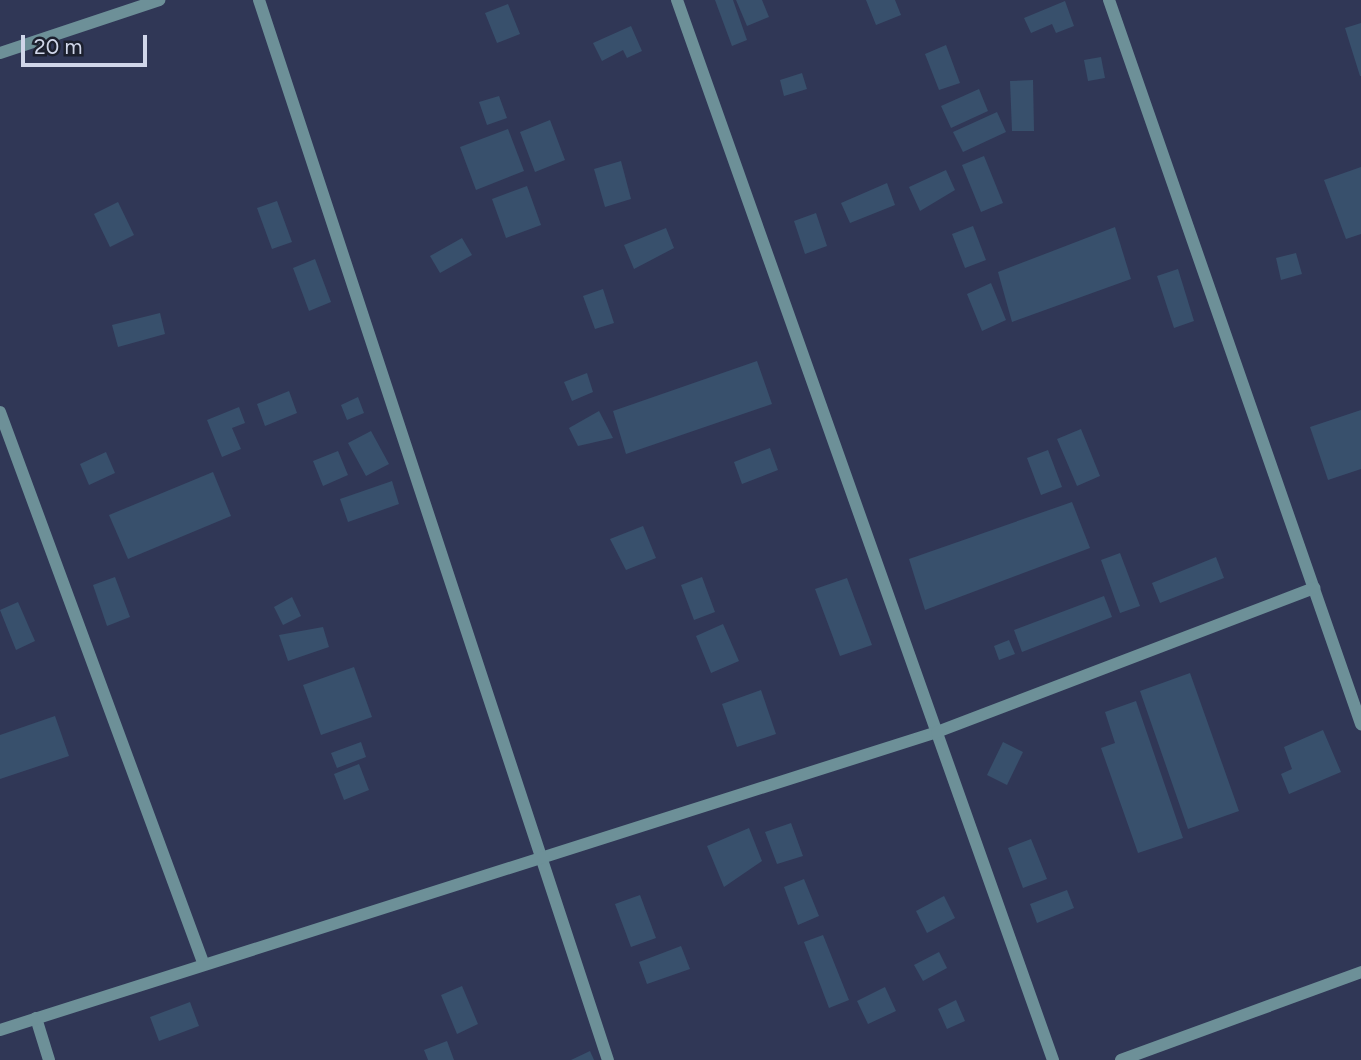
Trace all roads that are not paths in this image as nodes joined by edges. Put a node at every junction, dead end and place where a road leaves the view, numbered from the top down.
1 (159, 0) edge
2 (259, 0) edge
3 (677, 0) edge
4 (1109, 0) edge
5 (0, 53) edge
6 (0, 412) edge
7 (1314, 588) junction
8 (1361, 724) edge
9 (937, 732) junction
10 (542, 857) junction
11 (204, 965) junction
12 (1361, 972) edge
13 (36, 1018) junction
14 (0, 1030) edge
15 (49, 1060) edge
16 (608, 1060) edge
17 (1054, 1060) edge
18 (1121, 1060) edge

1 - 5 street
2 - 10 street
3 - 9 street
4 - 7 street
6 - 11 street
7 - 8 street
7 - 9 street
9 - 10 street
9 - 17 street
10 - 11 street
10 - 16 street
11 - 13 street
12 - 18 street
13 - 14 street
13 - 15 street

